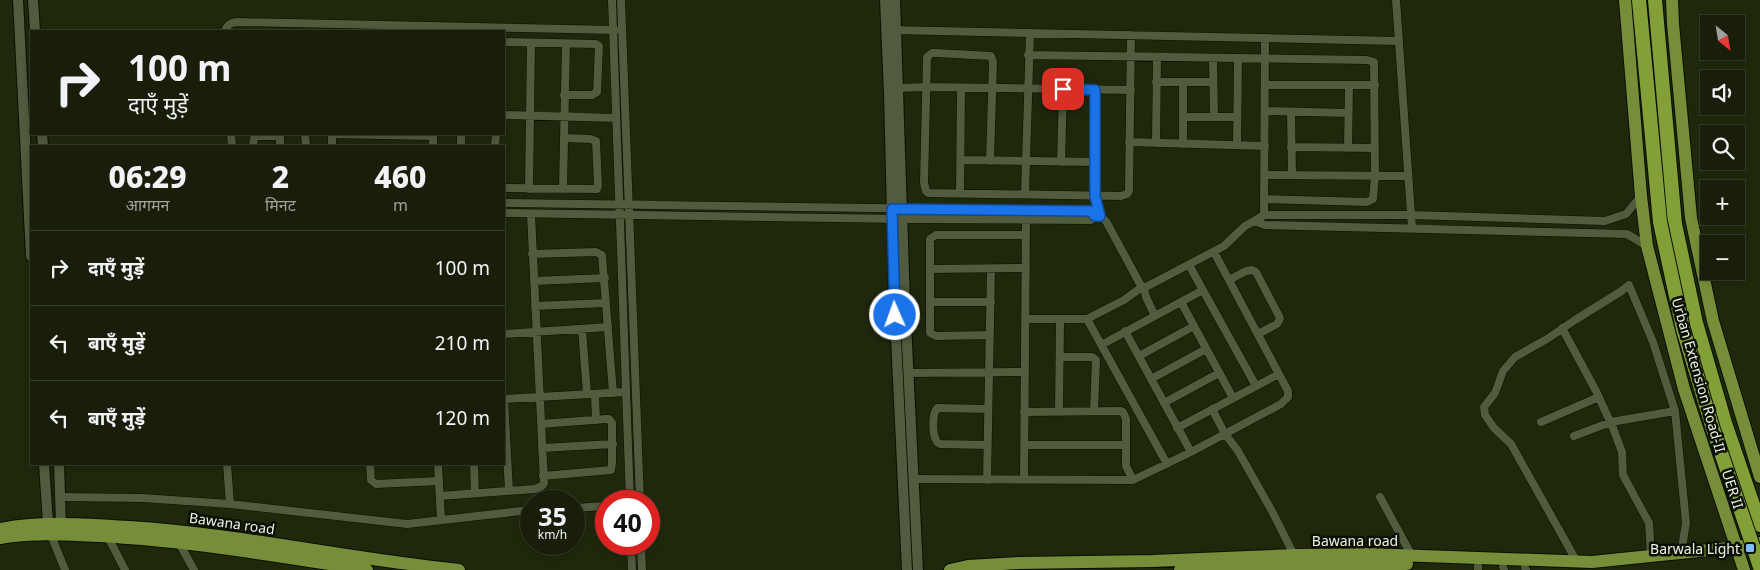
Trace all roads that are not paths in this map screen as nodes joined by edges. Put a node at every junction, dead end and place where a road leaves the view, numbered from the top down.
1 (18, 0) edge
2 (34, 0) edge
3 (612, 0) edge
4 (621, 0) edge
5 (885, 0) edge
6 (895, 0) edge
7 (1396, 0) edge
8 (1625, 0) edge
9 (1638, 0) edge
10 (1655, 0) edge
11 (1672, 0) edge
12 (334, 28) edge
13 (462, 29) edge
14 (622, 29) junction
15 (35, 30) edge
16 (225, 30) edge
17 (613, 30) junction
18 (891, 30) junction
19 (1030, 33) junction
20 (1131, 35) junction
21 (1266, 38) junction
22 (1398, 41) junction
23 (505, 42) edge
24 (531, 43) junction
25 (566, 44) junction
26 (1028, 55) junction
27 (1132, 58) junction
28 (1157, 58) junction
29 (1212, 58) junction
30 (1238, 59) junction
31 (1265, 59) junction
32 (1156, 82) junction
33 (1213, 82) junction
34 (1182, 83) junction
35 (1265, 85) junction
36 (1349, 85) junction
37 (1375, 85) junction
38 (897, 88) junction
39 (927, 88) junction
40 (961, 88) junction
41 (992, 88) junction
42 (1028, 89) junction
43 (1063, 89) junction
44 (1095, 90) junction
45 (1130, 90) junction
46 (564, 95) junction
47 (1265, 111) junction
48 (1291, 112) junction
49 (1348, 113) junction
50 (505, 115) edge
51 (530, 116) junction
52 (1214, 116) junction
53 (1237, 116) junction
54 (563, 117) junction
55 (1183, 117) junction
56 (616, 118) junction
57 (280, 135) edge
58 (564, 138) junction
59 (1129, 142) junction
60 (1156, 143) junction
61 (1183, 144) junction
62 (253, 145) edge
63 (1237, 145) junction
64 (1264, 146) junction
65 (1291, 147) junction
66 (1348, 148) junction
67 (1375, 148) junction
68 (960, 160) junction
69 (990, 161) junction
70 (1026, 161) junction
71 (1062, 162) junction
72 (1094, 162) junction
73 (1264, 175) junction
74 (1292, 175) junction
75 (1375, 175) junction
76 (1408, 176) junction
77 (505, 188) edge
78 (529, 189) junction
79 (563, 189) junction
80 (960, 194) junction
81 (1025, 194) junction
82 (1095, 196) junction
83 (1640, 196) junction
84 (1264, 199) junction
85 (30, 201) edge
86 (505, 203) edge
87 (620, 205) junction
88 (630, 205) junction
89 (505, 213) edge
90 (531, 214) junction
91 (892, 214) junction
92 (903, 214) junction
93 (1264, 214) junction
94 (620, 215) junction
95 (630, 215) junction
96 (1411, 215) junction
97 (1098, 216) junction
98 (1026, 219) junction
99 (1254, 221) junction
100 (1412, 228) junction
101 (1026, 235) junction
102 (1648, 246) junction
103 (1214, 252) junction
104 (532, 254) junction
105 (1189, 265) junction
106 (1026, 268) junction
107 (930, 269) junction
108 (991, 269) junction
109 (605, 278) junction
110 (1229, 280) junction
111 (534, 281) junction
112 (1143, 287) junction
113 (1203, 290) junction
114 (606, 302) junction
115 (930, 302) junction
116 (990, 302) junction
117 (1181, 302) junction
118 (535, 306) junction
119 (1155, 316) junction
120 (1026, 319) junction
121 (1088, 319) junction
122 (1060, 320) junction
123 (1194, 326) junction
124 (608, 327) junction
125 (1562, 328) junction
126 (582, 329) junction
127 (1125, 331) junction
128 (536, 332) junction
129 (505, 334) edge
130 (1258, 334) junction
131 (990, 335) junction
132 (1102, 344) junction
133 (1206, 349) junction
134 (1139, 356) junction
135 (1060, 357) junction
136 (1025, 372) junction
137 (1219, 372) junction
138 (908, 373) junction
139 (990, 373) junction
140 (1279, 374) junction
141 (1151, 379) junction
142 (1256, 386) junction
143 (626, 392) junction
144 (613, 393) junction
145 (591, 394) junction
146 (540, 397) junction
147 (1598, 397) junction
148 (505, 398) edge
149 (1233, 398) junction
150 (1164, 403) junction
151 (988, 409) junction
152 (1212, 409) junction
153 (1094, 411) junction
154 (1675, 411) junction
155 (1024, 412) junction
156 (1059, 412) junction
157 (505, 417) edge
158 (596, 420) junction
159 (1541, 422) dead end
160 (1611, 422) junction
161 (541, 424) junction
162 (1177, 428) junction
163 (1225, 434) junction
164 (1574, 436) dead end
165 (613, 444) junction
166 (987, 445) junction
167 (1126, 445) junction
168 (1024, 446) junction
169 (542, 448) junction
170 (1191, 452) junction
171 (1167, 464) junction
172 (44, 465) edge
173 (59, 465) edge
174 (227, 465) edge
175 (370, 465) edge
176 (438, 465) edge
177 (474, 465) edge
178 (544, 476) junction
179 (1760, 477) edge
180 (913, 479) junction
181 (987, 480) junction
182 (1024, 480) junction
183 (1133, 480) junction
184 (439, 481) junction
185 (630, 490) edge
186 (640, 490) edge
187 (509, 491) junction
188 (475, 493) junction
189 (440, 496) junction
190 (61, 497) junction
191 (1380, 497) dead end
192 (230, 504) junction
193 (520, 511) edge
194 (441, 520) junction
195 (61, 524) junction
196 (1760, 525) edge
197 (0, 529) edge
198 (49, 529) junction
199 (170, 529) junction
200 (108, 537) junction
201 (0, 538) edge
202 (178, 542) junction
203 (1760, 543) edge
204 (1739, 551) junction
205 (1760, 551) edge
206 (1681, 553) junction
207 (631, 555) edge
208 (641, 555) edge
209 (1294, 555) junction
210 (1651, 555) junction
211 (1412, 556) junction
212 (1577, 562) junction
213 (1369, 563) edge
214 (1153, 565) edge
215 (1592, 567) edge
216 (1760, 567) edge
217 (1478, 568) edge
218 (1503, 569) edge
219 (1525, 569) edge
220 (65, 570) edge
221 (125, 570) edge
222 (194, 570) edge
223 (367, 570) edge
224 (460, 570) edge
225 (632, 570) edge
226 (642, 570) edge
227 (907, 570) edge
228 (918, 570) edge
229 (950, 570) edge
230 (1180, 570) edge
231 (1744, 570) edge

1 - 85 street
2 - 15 street
3 - 17 street
4 - 14 street
5 - 18 street
6 - 18 street
7 - 22 street
8 - 83 main road, UER II
9 - 216 highway, Urban Extension Road-II, bridge
10 - 196 highway, Urban Extension Road-II
11 - 179 main road
12 - 13 street
12 - 16 street
13 - 17 street
14 - 17 street
14 - 88 street
17 - 56 street
18 - 19 street
18 - 38 street
18 - 91 street
19 - 20 street
19 - 26 street
20 - 21 street
20 - 27 street
21 - 22 street
21 - 31 street
22 - 76 street
23 - 24 street
24 - 25 street
24 - 51 street
25 - 46 street
25 - 46 street
26 - 27 street
26 - 42 street
27 - 28 street
27 - 45 street
28 - 29 street
28 - 32 street
29 - 30 street
29 - 33 street
30 - 31 street
30 - 53 street
31 - 35 street
31 - 37 street
32 - 34 street
32 - 60 street
33 - 34 street
33 - 52 street
34 - 55 street
35 - 36 street
35 - 47 street
36 - 37 street
36 - 49 street
37 - 67 street
38 - 39 street
38 - 92 street
39 - 40 street
39 - 41 street
39 - 80 street
40 - 41 street
40 - 68 street
41 - 42 street
41 - 69 street
42 - 43 street
42 - 70 street
43 - 44 street
43 - 71 street
44 - 45 street
44 - 72 street
45 - 59 street
46 - 54 street
47 - 48 street
47 - 64 street
48 - 49 street
48 - 65 street
49 - 66 street
50 - 51 street
51 - 54 street
51 - 78 street
52 - 53 street
52 - 55 street
53 - 63 street
54 - 56 street
54 - 58 street
55 - 61 street
56 - 87 street
57 - 62 street
58 - 79 street
58 - 79 street
59 - 60 street
59 - 82 street
60 - 61 street
61 - 63 street
63 - 64 street
64 - 73 street
65 - 66 street
65 - 74 street
66 - 67 street
67 - 75 street
68 - 69 street
68 - 80 street
69 - 70 street
70 - 71 street
70 - 81 street
71 - 72 street
72 - 82 street
73 - 74 street
73 - 84 street
74 - 75 street
75 - 76 street
75 - 84 street
76 - 96 street
77 - 78 street
78 - 79 street
80 - 81 street
81 - 82 street
82 - 97 street
83 - 96 street
83 - 102 main road, UER II
84 - 93 street
86 - 87 street
87 - 88 street
87 - 94 street
88 - 91 street
88 - 95 street
89 - 90 street
90 - 94 street
90 - 104 street
91 - 92 street
91 - 95 street
91 - 227 street
92 - 97 street
92 - 98 street
92 - 138 street
93 - 96 street
93 - 99 street
94 - 95 street
94 - 143 street
95 - 186 street
96 - 100 street
97 - 98 street
97 - 112 street
98 - 101 street
99 - 100 street
99 - 103 street
100 - 102 street
101 - 106 street
101 - 107 street
102 - 204 main road, UER II
103 - 105 street
103 - 110 street
104 - 109 street
104 - 111 street
105 - 112 street
105 - 113 street
106 - 108 street
106 - 120 street
107 - 108 street
107 - 115 street
108 - 116 street
109 - 111 street
109 - 114 street
110 - 130 street
110 - 130 street
111 - 118 street
112 - 119 street
112 - 121 street
113 - 117 street
113 - 142 street
114 - 118 street
114 - 124 street
115 - 116 street
115 - 131 street
116 - 131 street
117 - 119 street
117 - 123 street
118 - 128 street
119 - 127 street
120 - 122 street
120 - 136 street
121 - 122 street
121 - 132 street
122 - 135 street
123 - 133 street
123 - 134 street
124 - 126 street
124 - 144 street
125 - 147 street
125 - 154 street
125 - 212 street
126 - 128 street
126 - 145 street
127 - 132 street
127 - 134 street
128 - 129 street
128 - 146 street
130 - 140 street
131 - 139 street
132 - 171 street
133 - 137 street
133 - 141 street
134 - 141 street
135 - 153 street
135 - 156 street
136 - 139 street
136 - 155 street
137 - 149 street
137 - 150 street
138 - 139 street
138 - 180 street
139 - 151 street
140 - 142 street
140 - 163 street
141 - 150 street
142 - 149 street
143 - 144 street
143 - 185 street
144 - 145 street
145 - 146 street
145 - 158 street
146 - 148 street
146 - 161 street
147 - 159 street
147 - 160 street
149 - 152 street
150 - 162 street
151 - 166 street
151 - 166 street
152 - 162 street
152 - 163 street
153 - 156 street
153 - 167 street
154 - 160 street
154 - 206 street
155 - 156 street
155 - 168 street
157 - 187 street
158 - 161 street
158 - 165 street
160 - 164 street
160 - 210 street
161 - 169 street
162 - 170 street
163 - 170 street
163 - 209 street
165 - 169 street
165 - 178 street
166 - 181 street
167 - 168 street
167 - 183 street
168 - 182 street
169 - 178 street
170 - 171 street
171 - 183 street
172 - 198 street
173 - 190 street
174 - 192 street
175 - 184 street
176 - 184 street
177 - 188 street
178 - 187 street
180 - 181 street
180 - 228 street
181 - 182 street
182 - 183 street
184 - 189 street
187 - 188 street
188 - 189 street
189 - 194 street
190 - 192 street
190 - 195 street
191 - 211 street
192 - 194 street
193 - 194 street
195 - 198 main road, Bawana road
195 - 199 main road, Bawana road
197 - 198 main road, Bawana road
198 - 200 main road, Bawana road
198 - 201 main road, Bawana road
198 - 220 street
199 - 202 street
199 - 224 main road, Bawana road
200 - 202 main road, Bawana road
200 - 221 street
202 - 222 street
202 - 223 main road, Bawana road
203 - 204 main road, Bawana road
204 - 205 main road, Bawana road
204 - 206 main road, Bawana road
204 - 215 main road, Bawana road
204 - 231 main road, UER II
206 - 210 main road, Bawana road
207 - 225 street
208 - 226 street
209 - 213 main road, Bawana road
209 - 214 main road, Bawana road
210 - 215 main road, Bawana road
211 - 212 main road, Bawana road
211 - 213 main road, Bawana road
212 - 215 main road, Bawana road
213 - 217 main road, Bawana road
213 - 230 main road, Bawana road
214 - 229 main road, Bawana road
215 - 219 main road, Bawana road
217 - 218 main road, Bawana road
218 - 219 main road, Bawana road

